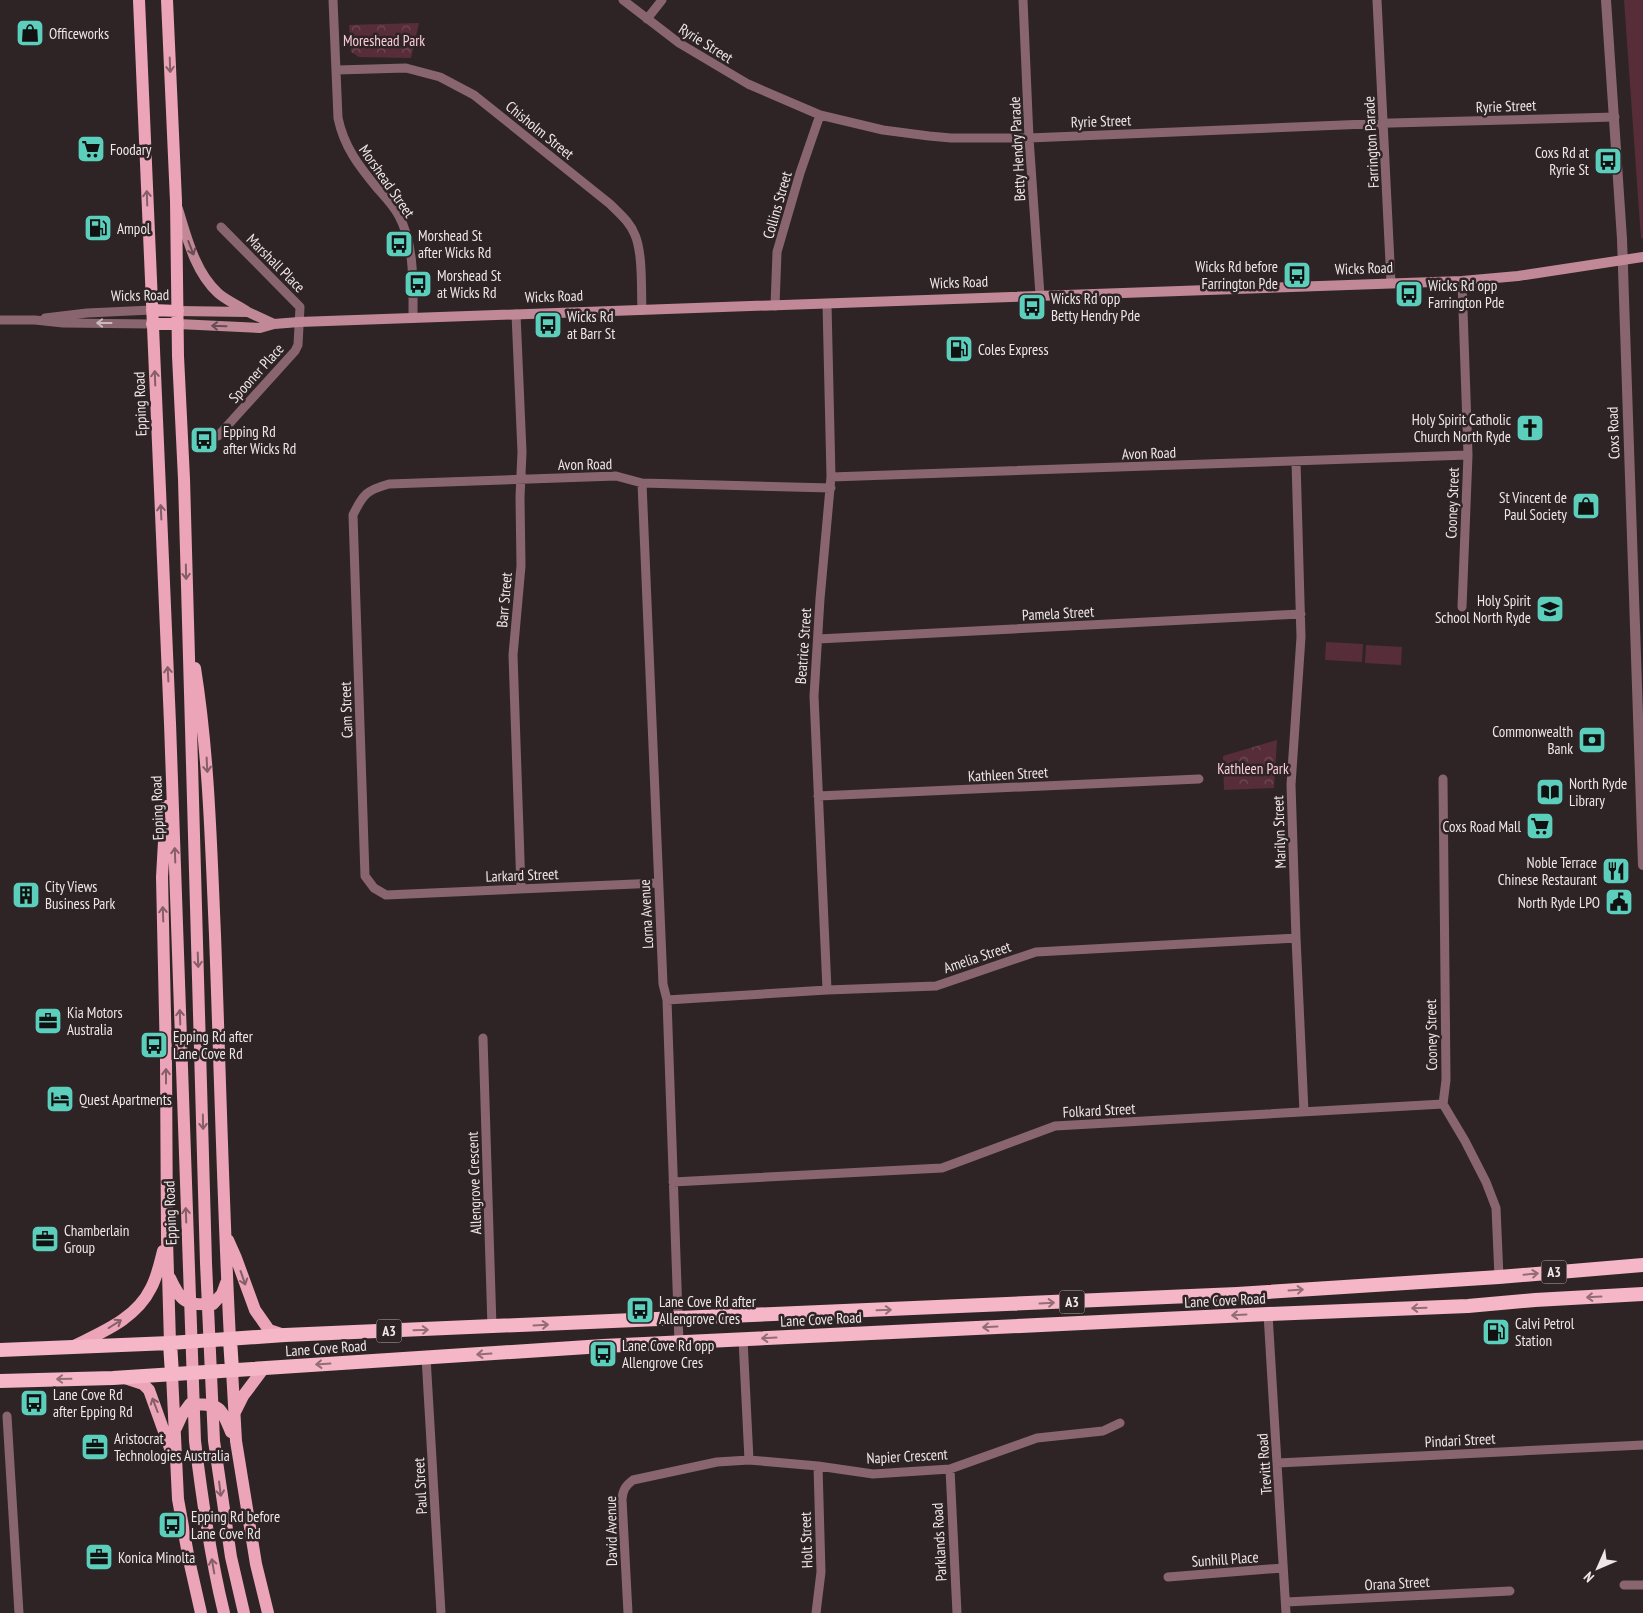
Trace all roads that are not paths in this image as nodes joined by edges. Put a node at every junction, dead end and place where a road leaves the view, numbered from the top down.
1 (139, 0) edge
2 (168, 0) edge
3 (334, 0) edge
4 (623, 0) edge
5 (662, 0) edge
6 (1023, 0) edge
7 (1377, 0) edge
8 (1606, 0) edge
9 (647, 19) junction
10 (337, 70) junction
11 (820, 115) junction
12 (1615, 117) junction
13 (1384, 124) junction
14 (1029, 138) junction
15 (176, 201) junction
16 (221, 227) dead end
17 (1643, 257) edge
18 (1622, 260) junction
19 (1462, 281) junction
20 (1391, 283) junction
21 (1040, 295) junction
22 (827, 304) junction
23 (776, 306) junction
24 (152, 310) junction
25 (642, 310) junction
26 (178, 311) junction
27 (248, 312) junction
28 (516, 314) junction
29 (413, 318) junction
30 (0, 320) edge
31 (35, 320) junction
32 (299, 322) junction
33 (152, 324) junction
34 (178, 324) junction
35 (274, 324) junction
36 (218, 436) dead end
37 (1468, 455) junction
38 (1296, 461) junction
39 (831, 478) junction
40 (522, 479) junction
41 (642, 483) junction
42 (830, 488) junction
43 (353, 515) joint
44 (1462, 607) dead end
45 (1300, 614) junction
46 (186, 616) junction
47 (818, 639) junction
48 (170, 723) junction
49 (1199, 778) dead end
50 (1443, 780) dead end
51 (818, 796) junction
52 (1643, 865) edge
53 (658, 883) junction
54 (521, 889) junction
55 (386, 894) joint
56 (1296, 938) junction
57 (827, 990) junction
58 (667, 1000) junction
59 (483, 1038) dead end
60 (1443, 1104) junction
61 (1304, 1112) junction
62 (673, 1182) junction
63 (224, 1234) junction
64 (167, 1239) junction
65 (1643, 1265) edge
66 (167, 1272) junction
67 (1499, 1277) junction
68 (227, 1281) junction
69 (1643, 1294) edge
70 (1268, 1314) junction
71 (678, 1318) junction
72 (492, 1327) junction
73 (285, 1335) junction
74 (230, 1339) junction
75 (743, 1339) junction
76 (170, 1343) junction
77 (679, 1343) junction
78 (72, 1347) junction
79 (0, 1350) edge
80 (426, 1357) junction
81 (264, 1368) junction
82 (232, 1370) junction
83 (172, 1374) junction
84 (113, 1378) junction
85 (0, 1381) edge
86 (234, 1414) junction
87 (7, 1416) dead end
88 (1120, 1422) dead end
89 (175, 1436) junction
90 (236, 1442) junction
91 (1643, 1445) edge
92 (749, 1460) junction
93 (1278, 1462) junction
94 (818, 1466) junction
95 (176, 1467) junction
96 (950, 1469) junction
97 (1283, 1568) junction
98 (1168, 1577) dead end
99 (1624, 1585) dead end
100 (1643, 1585) edge
101 (1510, 1591) dead end
102 (1286, 1602) junction
103 (19, 1613) edge
104 (201, 1613) edge
105 (224, 1613) edge
106 (244, 1613) edge
107 (268, 1613) edge
108 (441, 1613) edge
109 (628, 1613) edge
110 (816, 1613) edge
111 (957, 1613) edge
112 (1286, 1613) edge

24 -> 1 main road, Epping Road
2 -> 15 main road
3 - 10 street, Morshead Street
4 - 9 street, Ryrie Street
5 - 9 street
6 - 14 street, Betty Hendry Parade
7 - 13 street, Farrington Parade
8 - 12 street, Coxs Road
9 - 11 street, Ryrie Street
10 - 25 street, Chisholm Street
10 - 29 street, Morshead Street
11 - 14 street, Ryrie Street
11 - 23 street, Collins Street
12 - 13 street, Ryrie Street
12 - 18 street, Coxs Road
13 - 14 street, Ryrie Street
13 - 20 street, Farrington Parade
14 - 21 street, Betty Hendry Parade
15 - 26 main road
15 -> 27 main road
16 - 32 street, Marshall Place
17 - 18 main road, Wicks Road
18 - 19 main road, Wicks Road
18 - 52 street, Coxs Road
19 - 20 main road, Wicks Road
19 - 37 street, Cooney Street
20 - 21 main road, Wicks Road
21 - 22 main road, Wicks Road
22 - 23 main road, Wicks Road
22 - 39 street, Beatrice Street
23 - 25 main road, Wicks Road
24 - 26 main road, Wicks Road
24 - 31 street, Wicks Road
24 - 33 main road, Epping Road
25 - 28 main road, Wicks Road
26 - 27 main road, Wicks Road
26 - 34 main road
27 - 35 main road, Wicks Road
28 - 29 main road, Wicks Road
28 - 40 street, Barr Street
29 - 32 main road, Wicks Road
30 - 31 street, Wicks Road
33 -> 31 street, Wicks Road
32 - 35 main road, Wicks Road
32 - 36 street, Spooner Place
33 - 34 main road, Wicks Road
48 -> 33 main road, Epping Road
35 -> 34 main road, Wicks Road
34 -> 46 main road
37 - 38 street, Avon Road
37 - 44 street, Cooney Street
38 - 39 street, Avon Road
38 - 45 street, Marilyn Street
39 - 42 street, Beatrice Street
40 - 41 street, Avon Road
40 - 43 street, Avon Road
40 - 54 street, Barr Street
41 - 42 street, Avon Road
41 - 53 street, Lorna Avenue
42 - 47 street, Beatrice Street
43 - 55 street, Cam Street
45 - 47 street, Pamela Street
45 - 56 street, Marilyn Street
46 -> 63 main road
46 -> 106 main road
47 - 51 street, Beatrice Street
64 -> 48 main road
105 -> 48 main road, Epping Road
49 - 51 street, Kathleen Street
50 - 60 street, Cooney Street
51 - 57 street, Beatrice Street
53 - 54 street, Larkard Street
53 - 58 street, Lorna Avenue
54 - 55 street, Larkard Street
56 - 57 street, Amelia Street
56 - 61 street, Marilyn Street
57 - 58 street, Amelia Street
58 - 62 street, Lorna Avenue
59 - 72 street, Allengrove Crescent
60 - 61 street, Folkard Street
60 - 67 street
61 - 62 street, Folkard Street
62 - 71 street, Lorna Avenue
63 - 68 main road
63 -> 73 main road
64 - 66 main road
78 -> 64 main road
67 -> 65 highway, Lane Cove Road / A3
66 - 68 main road
66 - 76 main road
71 -> 67 highway, Lane Cove Road / A3
68 - 74 main road
69 -> 70 highway, Lane Cove Road / A3
70 -> 75 highway, Lane Cove Road / A3
70 - 93 street, Trevitt Road
72 -> 71 highway, Lane Cove Road / A3
71 - 77 street, Lorna Avenue
73 -> 72 highway, Lane Cove Road / A3
73 - 74 highway, Lane Cove Road / A3
74 - 76 highway, Lane Cove Road / A3
74 - 82 highway
75 - 77 highway, Lane Cove Road / A3
75 - 92 street
76 - 78 highway, Lane Cove Road / A3
76 - 83 highway
77 -> 80 highway, Lane Cove Road / A3
78 - 79 highway, Lane Cove Road / A3
80 -> 81 highway, Lane Cove Road / A3
80 - 108 street, Paul Street
81 - 82 highway, Lane Cove Road / A3
81 - 86 main road
82 - 83 highway, Lane Cove Road / A3
82 - 86 main road
83 - 84 highway, Lane Cove Road / A3
83 - 89 main road
84 -> 85 highway, Lane Cove Road / A3
95 -> 84 main road
86 - 90 main road
87 - 103 street
88 - 96 street, Napier Crescent
89 - 90 main road
89 - 95 main road
90 - 107 main road
91 - 93 street, Pindari Street
92 - 94 street, Napier Crescent
92 - 109 street, David Avenue
93 - 97 street, Trevitt Road
94 - 96 street, Napier Crescent
94 - 110 street, Holt Street
95 - 104 main road
96 - 111 street, Parklands Road
97 - 98 street, Sunhill Place
97 - 102 street, Trevitt Road
99 - 100 street
101 - 102 street, Orana Street
102 - 112 street, Trevitt Road

